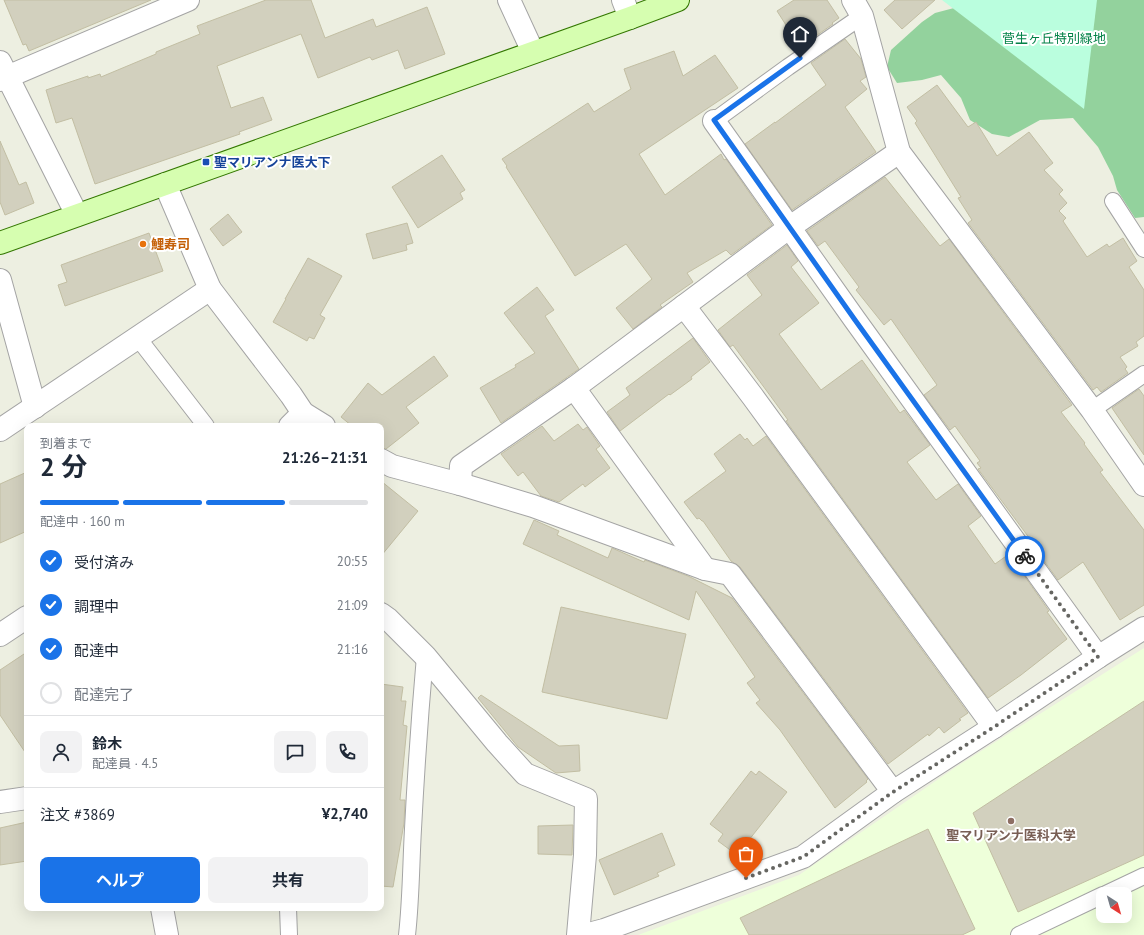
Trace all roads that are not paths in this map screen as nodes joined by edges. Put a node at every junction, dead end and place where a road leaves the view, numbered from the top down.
1 (188, 0) edge
2 (509, 0) edge
3 (678, 0) edge
4 (858, 8) edge
5 (626, 9) edge
6 (533, 52) junction
7 (3, 73) edge
8 (714, 120) joint
9 (899, 152) junction
10 (165, 184) junction
11 (1113, 201) dead end
12 (77, 215) junction
13 (790, 227) junction
14 (0, 243) edge
15 (1144, 249) edge
16 (0, 280) edge
17 (210, 289) junction
18 (684, 306) junction
19 (138, 338) junction
20 (1144, 374) edge
21 (574, 388) junction
22 (35, 407) junction
23 (1092, 410) junction
24 (296, 419) edge
25 (204, 423) edge
26 (312, 423) edge
27 (0, 430) edge
28 (384, 462) edge
29 (460, 484) junction
30 (1144, 485) edge
31 (705, 568) junction
32 (24, 619) edge
33 (384, 620) edge
34 (1144, 628) edge
35 (0, 635) edge
36 (425, 656) junction
37 (1098, 657) junction
38 (994, 727) junction
39 (893, 792) junction
40 (24, 798) edge
41 (0, 802) edge
42 (1144, 876) edge
43 (1121, 887) edge
44 (1096, 898) edge
45 (163, 911) edge
46 (288, 911) edge
47 (167, 935) edge
48 (289, 935) edge
49 (407, 935) edge
50 (578, 935) edge
51 (585, 935) edge
52 (1019, 935) edge

1 - 7 street
2 - 6 street
3 - 5 street
4 - 8 lane
4 - 9 street
5 - 6 street
6 - 10 street
7 - 12 street
8 - 13 street
9 - 13 street
9 - 23 street
10 - 12 street
10 - 17 street
11 - 15 lane
12 - 14 street
13 - 18 street
13 - 37 street
16 - 22 street
17 - 19 street
17 - 24 street
18 - 21 street
18 - 38 street
19 - 22 street
19 - 25 lane
20 - 23 lane
21 - 29 street
21 - 31 street
22 - 27 street
23 - 30 street
24 - 26 street
28 - 29 street
29 - 31 street
31 - 39 street
32 - 35 street
33 - 36 street
34 - 37 street
36 - 49 lane
36 - 50 street
37 - 38 street
38 - 39 street
39 - 51 street
40 - 41 street
42 - 43 lane
44 - 52 lane
45 - 47 street
46 - 48 lane

